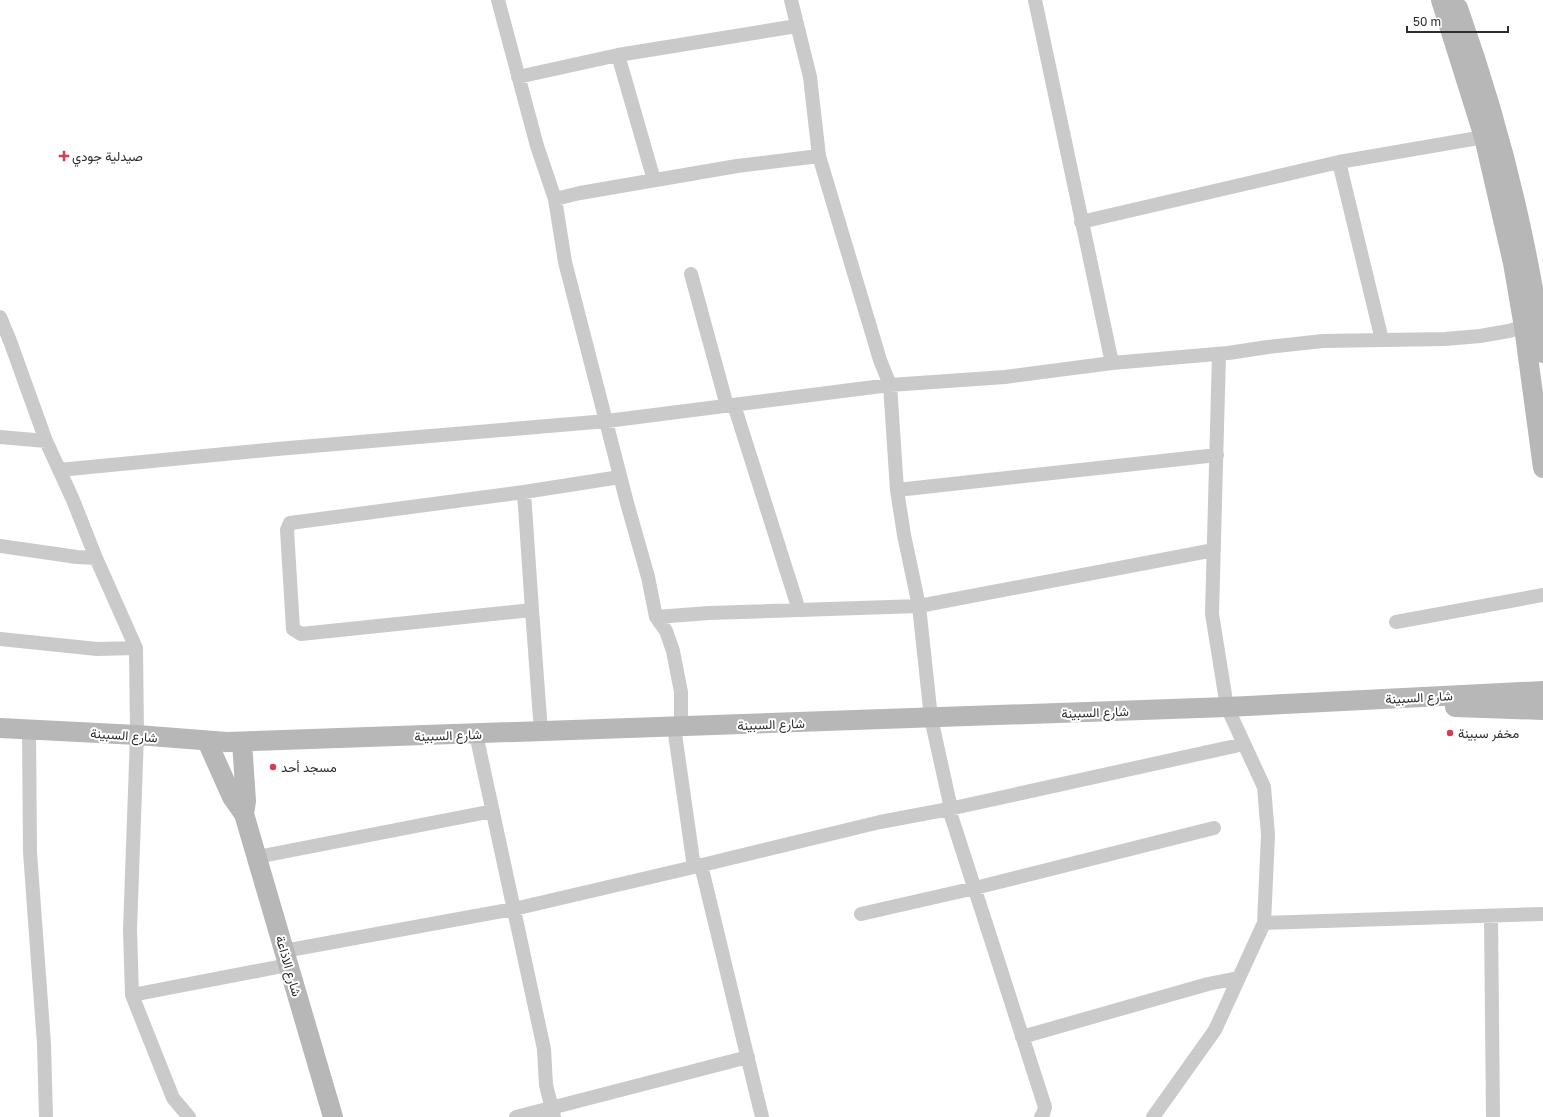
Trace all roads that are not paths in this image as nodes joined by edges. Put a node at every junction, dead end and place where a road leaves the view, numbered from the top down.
1 (498, 0) edge
2 (791, 0) edge
3 (1035, 0) edge
4 (1441, 0) edge
5 (1455, 0) edge
6 (797, 26) junction
7 (618, 55) junction
8 (518, 77) junction
9 (1484, 137) junction
10 (820, 156) junction
11 (1339, 162) junction
12 (654, 180) junction
13 (555, 200) junction
14 (1081, 222) junction
15 (691, 274) dead end
16 (0, 317) edge
17 (1535, 323) edge
18 (1382, 340) junction
19 (5, 341) edge
20 (1543, 353) edge
21 (1219, 354) junction
22 (1112, 363) junction
23 (890, 385) junction
24 (731, 406) junction
25 (607, 421) junction
26 (0, 437) edge
27 (46, 441) junction
28 (1217, 455) junction
29 (1543, 468) edge
30 (59, 470) junction
31 (620, 476) junction
32 (897, 490) junction
33 (524, 492) junction
34 (0, 546) edge
35 (1214, 550) junction
36 (96, 558) junction
37 (1543, 595) edge
38 (919, 606) junction
39 (532, 610) junction
40 (799, 610) junction
41 (656, 617) junction
42 (1396, 622) dead end
43 (0, 639) edge
44 (136, 648) junction
45 (1543, 691) edge
46 (1317, 703) junction
47 (1227, 707) junction
48 (1543, 710) edge
49 (931, 718) junction
50 (678, 727) junction
51 (0, 728) edge
52 (28, 730) junction
53 (541, 732) junction
54 (476, 734) junction
55 (136, 735) junction
56 (207, 741) junction
57 (242, 742) junction
58 (1244, 744) junction
59 (949, 809) junction
60 (493, 811) junction
61 (244, 814) junction
62 (1214, 828) dead end
63 (257, 857) junction
64 (698, 866) junction
65 (975, 888) junction
66 (514, 909) junction
67 (861, 914) dead end
68 (1543, 914) edge
69 (1491, 916) junction
70 (1264, 923) junction
71 (286, 958) junction
72 (1238, 978) junction
73 (132, 995) junction
74 (1022, 1037) junction
75 (748, 1057) junction
76 (553, 1112) edge
77 (46, 1117) edge
78 (189, 1117) edge
79 (333, 1117) edge
80 (516, 1117) edge
81 (762, 1117) edge
82 (1041, 1117) edge
83 (1154, 1117) edge
84 (1492, 1117) edge

1 - 8 street
2 - 6 street
3 - 14 street
4 - 9 main road
5 - 17 main road
6 - 7 street
6 - 10 street
7 - 8 street
7 - 12 street
8 - 13 street
9 - 11 street
9 - 17 main road
10 - 12 street
10 - 23 street
11 - 14 street
11 - 18 street
12 - 13 street
13 - 25 street
14 - 22 street
15 - 24 street
16 - 19 street
17 - 18 street
17 - 20 main road
17 - 29 main road
18 - 21 street
19 - 27 street
21 - 22 street
21 - 28 street
22 - 23 street
23 - 24 street
23 - 32 street
24 - 25 street
24 - 40 street
25 - 30 street
25 - 31 street
26 - 27 street
27 - 30 street
28 - 32 street
28 - 35 street
30 - 36 street
31 - 33 street
31 - 41 street
32 - 38 street
33 - 39 street
33 - 39 street
34 - 36 street
35 - 38 street
35 - 47 street
36 - 44 street
37 - 42 street
38 - 40 street
38 - 49 street
39 - 53 street
40 - 41 street
41 - 50 street
43 - 44 street
44 - 55 street
45 - 46 main road, شارع السبينة
46 - 47 main road, شارع السبينة
46 - 48 main road
47 - 49 main road, شارع السبينة
47 - 58 street
49 - 50 main road, شارع السبينة
49 - 59 street
50 - 53 main road, شارع السبينة
50 - 64 street
51 - 52 main road, شارع السبينة
52 - 55 main road, شارع السبينة
52 - 77 street
53 - 54 main road, شارع السبينة
54 - 57 main road, شارع السبينة
54 - 60 street
55 - 56 main road, شارع السبينة
55 - 73 street
56 - 57 main road, شارع السبينة
56 - 61 main road, شارع الاذاعة
57 - 61 main road, شارع الاذاعة
58 - 59 street
58 - 70 street
59 - 64 street
59 - 65 street
60 - 63 street
60 - 66 street
61 - 63 main road, شارع الاذاعة
62 - 65 street
63 - 71 main road, شارع الاذاعة
64 - 66 street
64 - 75 street
65 - 67 street
65 - 74 street
66 - 71 street
66 - 76 street
68 - 69 street
69 - 70 street
69 - 84 street
70 - 72 street
71 - 73 street
71 - 79 main road, شارع الاذاعة
72 - 74 street
72 - 83 street
73 - 78 street
74 - 82 street
75 - 76 street
75 - 81 street
76 - 80 street

